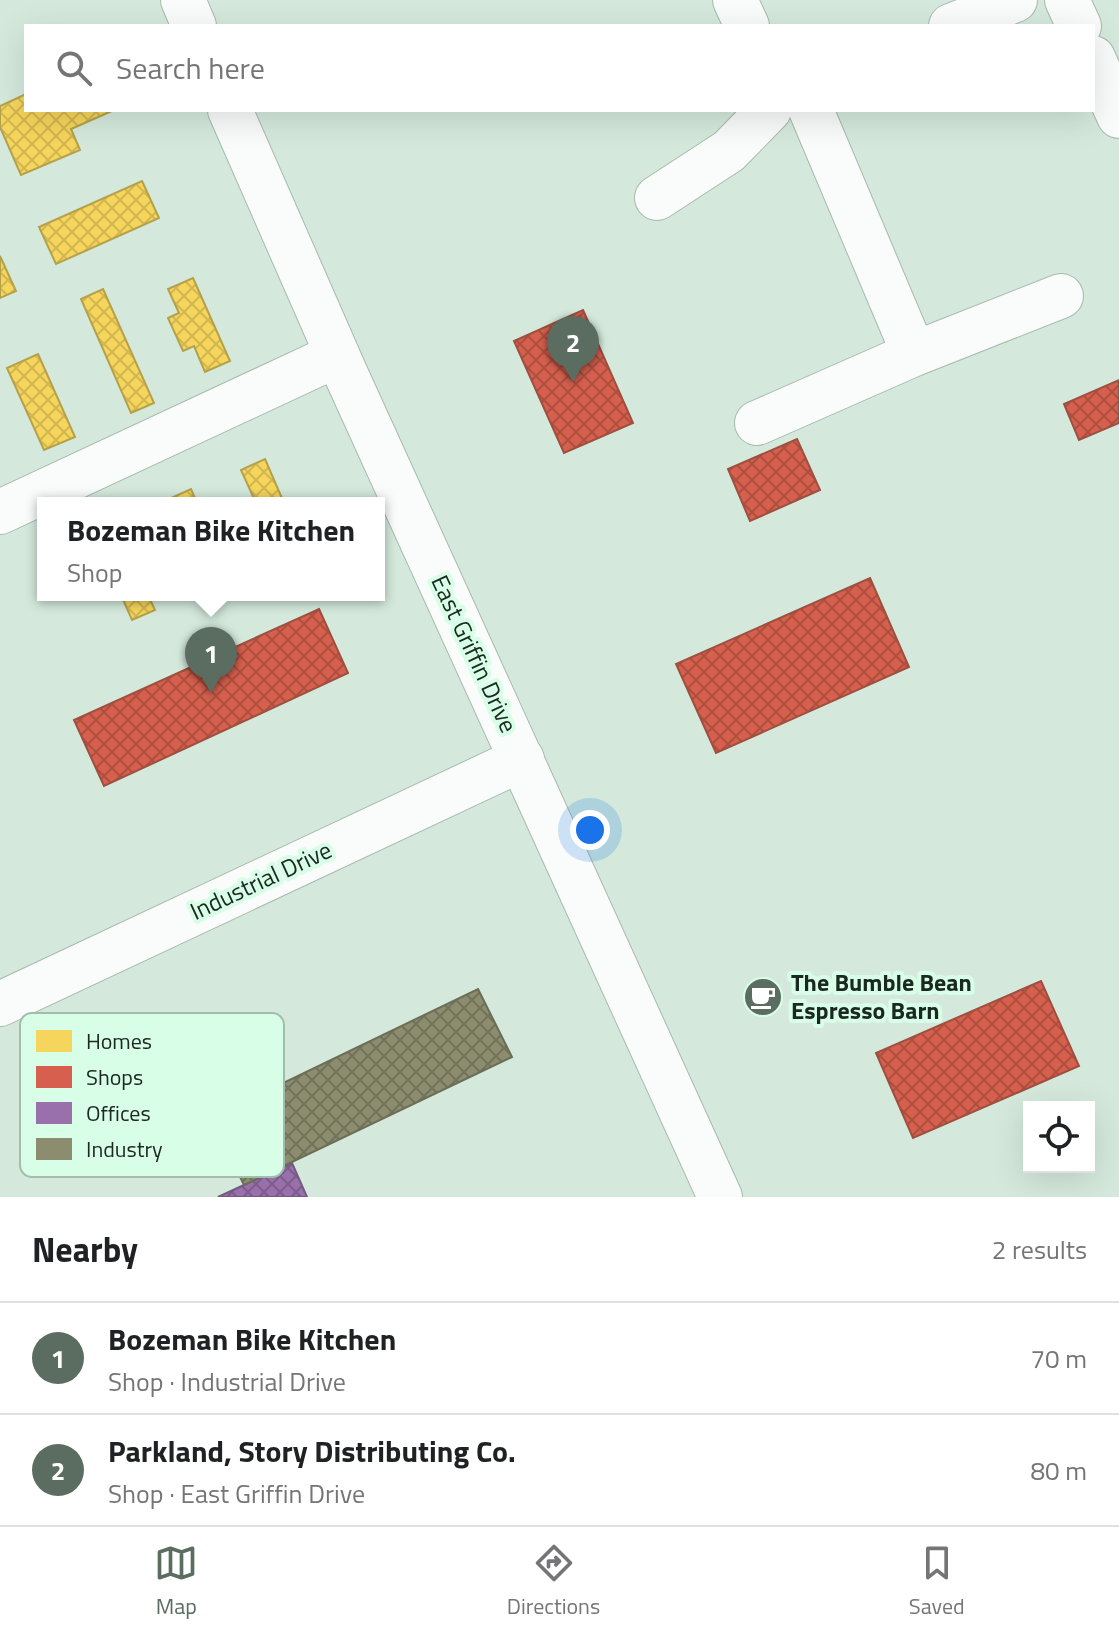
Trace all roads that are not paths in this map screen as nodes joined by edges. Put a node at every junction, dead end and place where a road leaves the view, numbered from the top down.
1 (183, 0) edge
2 (735, 0) edge
3 (1015, 0) edge
4 (1067, 0) edge
5 (961, 15) edge
6 (193, 24) edge
7 (746, 24) edge
8 (1078, 24) edge
9 (1095, 62) edge
10 (231, 112) edge
11 (767, 112) edge
12 (812, 112) edge
13 (1119, 116) edge
14 (657, 198) dead end
15 (1061, 296) dead end
16 (914, 354) junction
17 (337, 355) junction
18 (757, 423) dead end
19 (0, 512) edge
20 (522, 759) junction
21 (0, 1004) edge
22 (720, 1197) edge

1 - 6 main road
2 - 7 main road
3 - 5 main road
4 - 8 main road
9 - 13 main road
10 - 17 main road, East Griffin Drive
11 - 14 main road
12 - 16 main road
15 - 16 main road
16 - 18 main road
17 - 19 main road
17 - 20 main road, East Griffin Drive
20 - 21 main road, Industrial Drive
20 - 22 main road, East Griffin Drive

